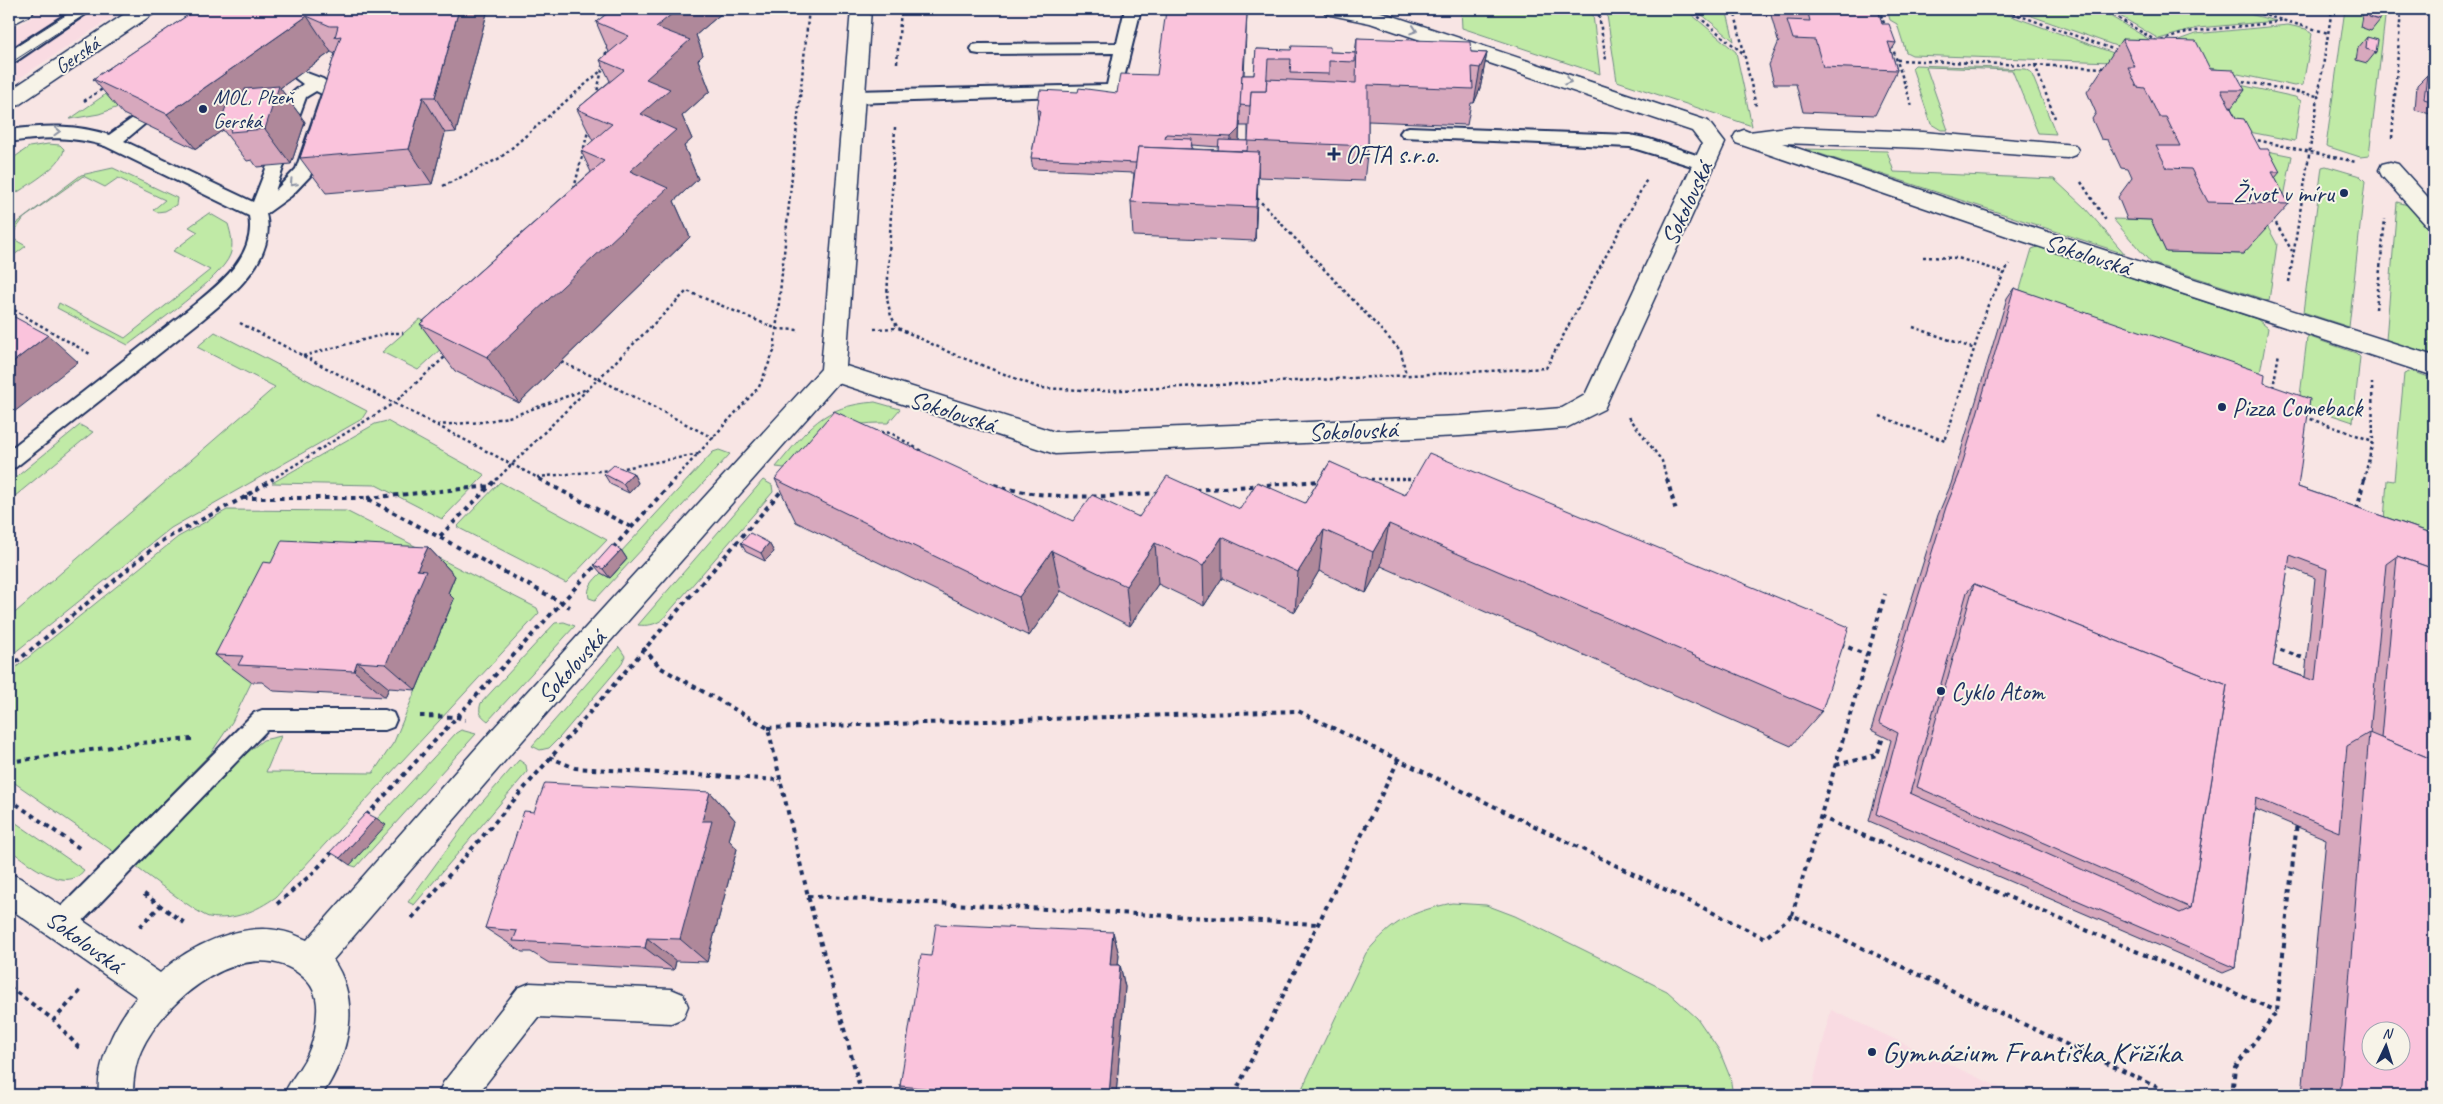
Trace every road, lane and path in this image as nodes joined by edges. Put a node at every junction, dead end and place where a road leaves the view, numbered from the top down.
1 (26, 9) edge
2 (85, 9) edge
3 (146, 9) edge
4 (809, 9) edge
5 (861, 9) edge
6 (900, 9) edge
7 (1133, 9) edge
8 (1333, 9) edge
9 (1572, 9) edge
10 (1598, 9) edge
11 (1689, 9) edge
12 (1734, 9) edge
13 (1879, 9) edge
14 (2001, 9) edge
15 (2103, 9) edge
16 (2243, 9) edge
17 (2332, 9) edge
18 (2401, 9) edge
19 (9, 19) edge
20 (2282, 20) junction
21 (2328, 33) junction
22 (1888, 34) edge
23 (2158, 42) junction
24 (608, 43) edge
25 (1891, 43) edge
26 (2151, 46) edge
27 (2164, 47) edge
28 (979, 48) dead end
29 (1124, 48) junction
30 (2119, 52) dead end
31 (1744, 54) junction
32 (9, 58) edge
33 (1898, 60) junction
34 (2112, 68) dead end
35 (602, 69) junction
36 (299, 75) dead end
37 (2230, 79) edge
38 (318, 83) junction
39 (105, 87) edge
40 (896, 96) junction
41 (1612, 96) junction
42 (2317, 96) junction
43 (854, 97) junction
44 (595, 98) edge
45 (9, 101) edge
46 (591, 118) dead end
47 (139, 122) edge
48 (289, 123) dead end
49 (41, 131) junction
50 (1409, 133) dead end
51 (9, 136) edge
52 (1754, 137) junction
53 (2244, 137) edge
54 (1923, 140) junction
55 (111, 142) junction
56 (1662, 149) junction
57 (2067, 150) dead end
58 (2310, 151) junction
59 (1709, 154) junction
60 (275, 166) dead end
61 (2390, 170) junction
62 (443, 186) dead end
63 (572, 195) edge
64 (1257, 198) edge
65 (258, 212) junction
66 (2273, 218) edge
67 (2434, 219) edge
68 (2292, 252) junction
69 (1923, 257) dead end
70 (205, 305) junction
71 (9, 307) edge
72 (2286, 318) junction
73 (1913, 327) dead end
74 (898, 328) junction
75 (777, 329) junction
76 (837, 331) junction
77 (404, 333) dead end
78 (2372, 346) junction
79 (1975, 349) junction
80 (451, 351) edge
81 (302, 356) junction
82 (97, 358) dead end
83 (561, 362) dead end
84 (2434, 366) edge
85 (832, 372) junction
86 (1406, 375) junction
87 (599, 379) junction
88 (590, 388) junction
89 (2272, 395) edge
90 (394, 403) junction
91 (1628, 414) dead end
92 (2298, 415) edge
93 (1880, 416) dead end
94 (436, 425) junction
95 (869, 431) edge
96 (713, 438) junction
97 (2373, 441) junction
98 (699, 454) junction
99 (931, 457) edge
100 (756, 459) junction
101 (9, 461) edge
102 (513, 465) junction
103 (536, 477) junction
104 (1358, 479) edge
105 (1331, 480) edge
106 (1421, 480) edge
107 (789, 482) edge
108 (990, 484) edge
109 (492, 486) junction
110 (1192, 490) edge
111 (1163, 492) edge
112 (243, 498) junction
113 (366, 498) junction
114 (1676, 511) dead end
115 (2356, 516) edge
116 (631, 527) junction
117 (440, 536) junction
118 (606, 555) edge
119 (600, 561) edge
120 (1886, 594) dead end
121 (562, 602) junction
122 (606, 627) junction
123 (1839, 644) edge
124 (2264, 644) edge
125 (645, 648) junction
126 (1867, 656) junction
127 (2311, 661) dead end
128 (9, 668) edge
129 (412, 716) dead end
130 (457, 717) junction
131 (385, 720) dead end
132 (1886, 726) edge
133 (768, 728) junction
134 (248, 735) junction
135 (505, 738) junction
136 (550, 758) junction
137 (1398, 761) junction
138 (9, 762) edge
139 (1836, 765) junction
140 (781, 780) junction
141 (9, 799) edge
142 (14, 803) junction
143 (9, 810) edge
144 (2298, 815) edge
145 (1820, 817) junction
146 (362, 820) edge
147 (335, 849) edge
148 (112, 872) junction
149 (9, 889) edge
150 (808, 896) junction
151 (274, 907) dead end
152 (1792, 915) junction
153 (412, 918) dead end
154 (62, 924) junction
155 (193, 924) dead end
156 (1318, 924) junction
157 (311, 960) junction
158 (9, 987) edge
159 (161, 993) junction
160 (671, 1006) dead end
161 (2277, 1011) junction
162 (54, 1020) dead end
163 (303, 1094) edge
164 (116, 1095) edge
165 (456, 1095) edge
166 (862, 1095) edge
167 (1234, 1095) edge
168 (2174, 1095) edge
169 (2232, 1095) edge

1 - 19 street
2 - 32 lane, Gerská
3 - 45 street, Gerská
4 - 75 path
5 - 43 street
6 - 40 path
7 - 29 lane
8 -> 41 street, Sokolovská
9 - 10 path
10 - 41 path
11 - 31 path
12 - 31 path
13 - 22 path
14 - 30 path
15 - 23 path
16 - 20 path
17 - 21 path
18 - 61 path
20 - 21 path
20 - 23 path
21 - 42 path
23 - 26 path
23 - 27 path
24 - 35 path
25 - 33 path
28 - 29 lane
29 - 40 lane
31 - 52 path
33 - 34 path
33 - 54 path
35 - 44 path
35 - 62 path
36 - 38 lane
37 - 42 path
38 - 48 lane
38 -> 65 lane
39 - 49 path
40 - 43 lane
40 - 74 path
41 - 59 street, Sokolovská
42 - 58 path
43 - 76 street
46 - 63 path
47 - 55 lane
49 - 51 lane
49 -> 55 lane
50 - 56 lane
52 - 54 street, Sokolovská
52 - 59 street, Sokolovská
52 - 72 street, Sokolovská
53 - 58 path
54 - 57 street, Sokolovská
55 - 65 lane
56 - 59 lane
56 - 86 path
58 - 61 path
58 - 68 path
59 - 85 street, Sokolovská
60 - 65 lane
61 - 67 street
61 - 78 path
64 - 86 path
65 - 70 lane
66 - 68 path
68 - 72 path
69 - 79 path
70 - 81 path
70 - 101 lane
71 - 82 path
72 - 78 street, Sokolovská
72 - 89 path
73 - 79 path
74 - 76 path
74 - 86 path
75 - 76 path
75 - 87 path
75 - 96 path
76 - 85 street
77 - 81 path
78 - 84 street, Sokolovská
78 - 97 path
79 - 93 path
80 - 90 path
81 - 90 path
83 - 87 path
85 - 100 street, Sokolovská
87 - 88 path
87 - 96 path
88 - 94 path
88 - 102 path
90 - 94 path
90 - 112 path
91 - 114 path
92 - 97 path
94 - 102 path
95 - 99 path
96 - 98 path
96 - 100 path
97 - 115 path
98 - 103 path
98 - 116 path
100 - 122 street, Sokolovská
102 - 103 path
102 - 109 path
103 - 116 path
104 - 106 path
105 - 110 path
107 - 125 path
108 - 111 path
109 - 113 path
109 - 117 path
112 - 113 path
112 - 128 path
113 - 117 path
116 - 118 path
117 - 121 path
119 - 121 path
120 - 126 path
121 - 122 path
121 - 130 path
122 - 125 path
122 - 135 street, Sokolovská
123 - 126 path
124 - 127 path
125 - 133 path
125 - 136 path
126 - 139 path
129 - 130 path
130 - 135 path
130 - 146 path
131 - 134 lane
132 - 139 path
133 - 137 path
133 - 140 path
134 - 138 path
134 - 148 lane
135 - 136 path
135 - 157 street, Sokolovská
136 - 140 path
136 - 153 path
137 - 152 path
137 - 156 path
139 - 145 path
140 - 150 path
141 - 142 path
142 - 143 path
142 - 148 path
144 - 161 path
145 - 152 path
145 - 161 path
147 - 151 path
148 - 154 lane
148 - 155 path
149 - 154 street, Sokolovská
150 - 156 path
150 - 166 path
152 - 168 path
154 - 159 street, Sokolovská
156 - 167 path
157 - 159 street
157 - 163 street
158 - 162 path
159 - 164 street
160 - 165 street
161 - 169 path

